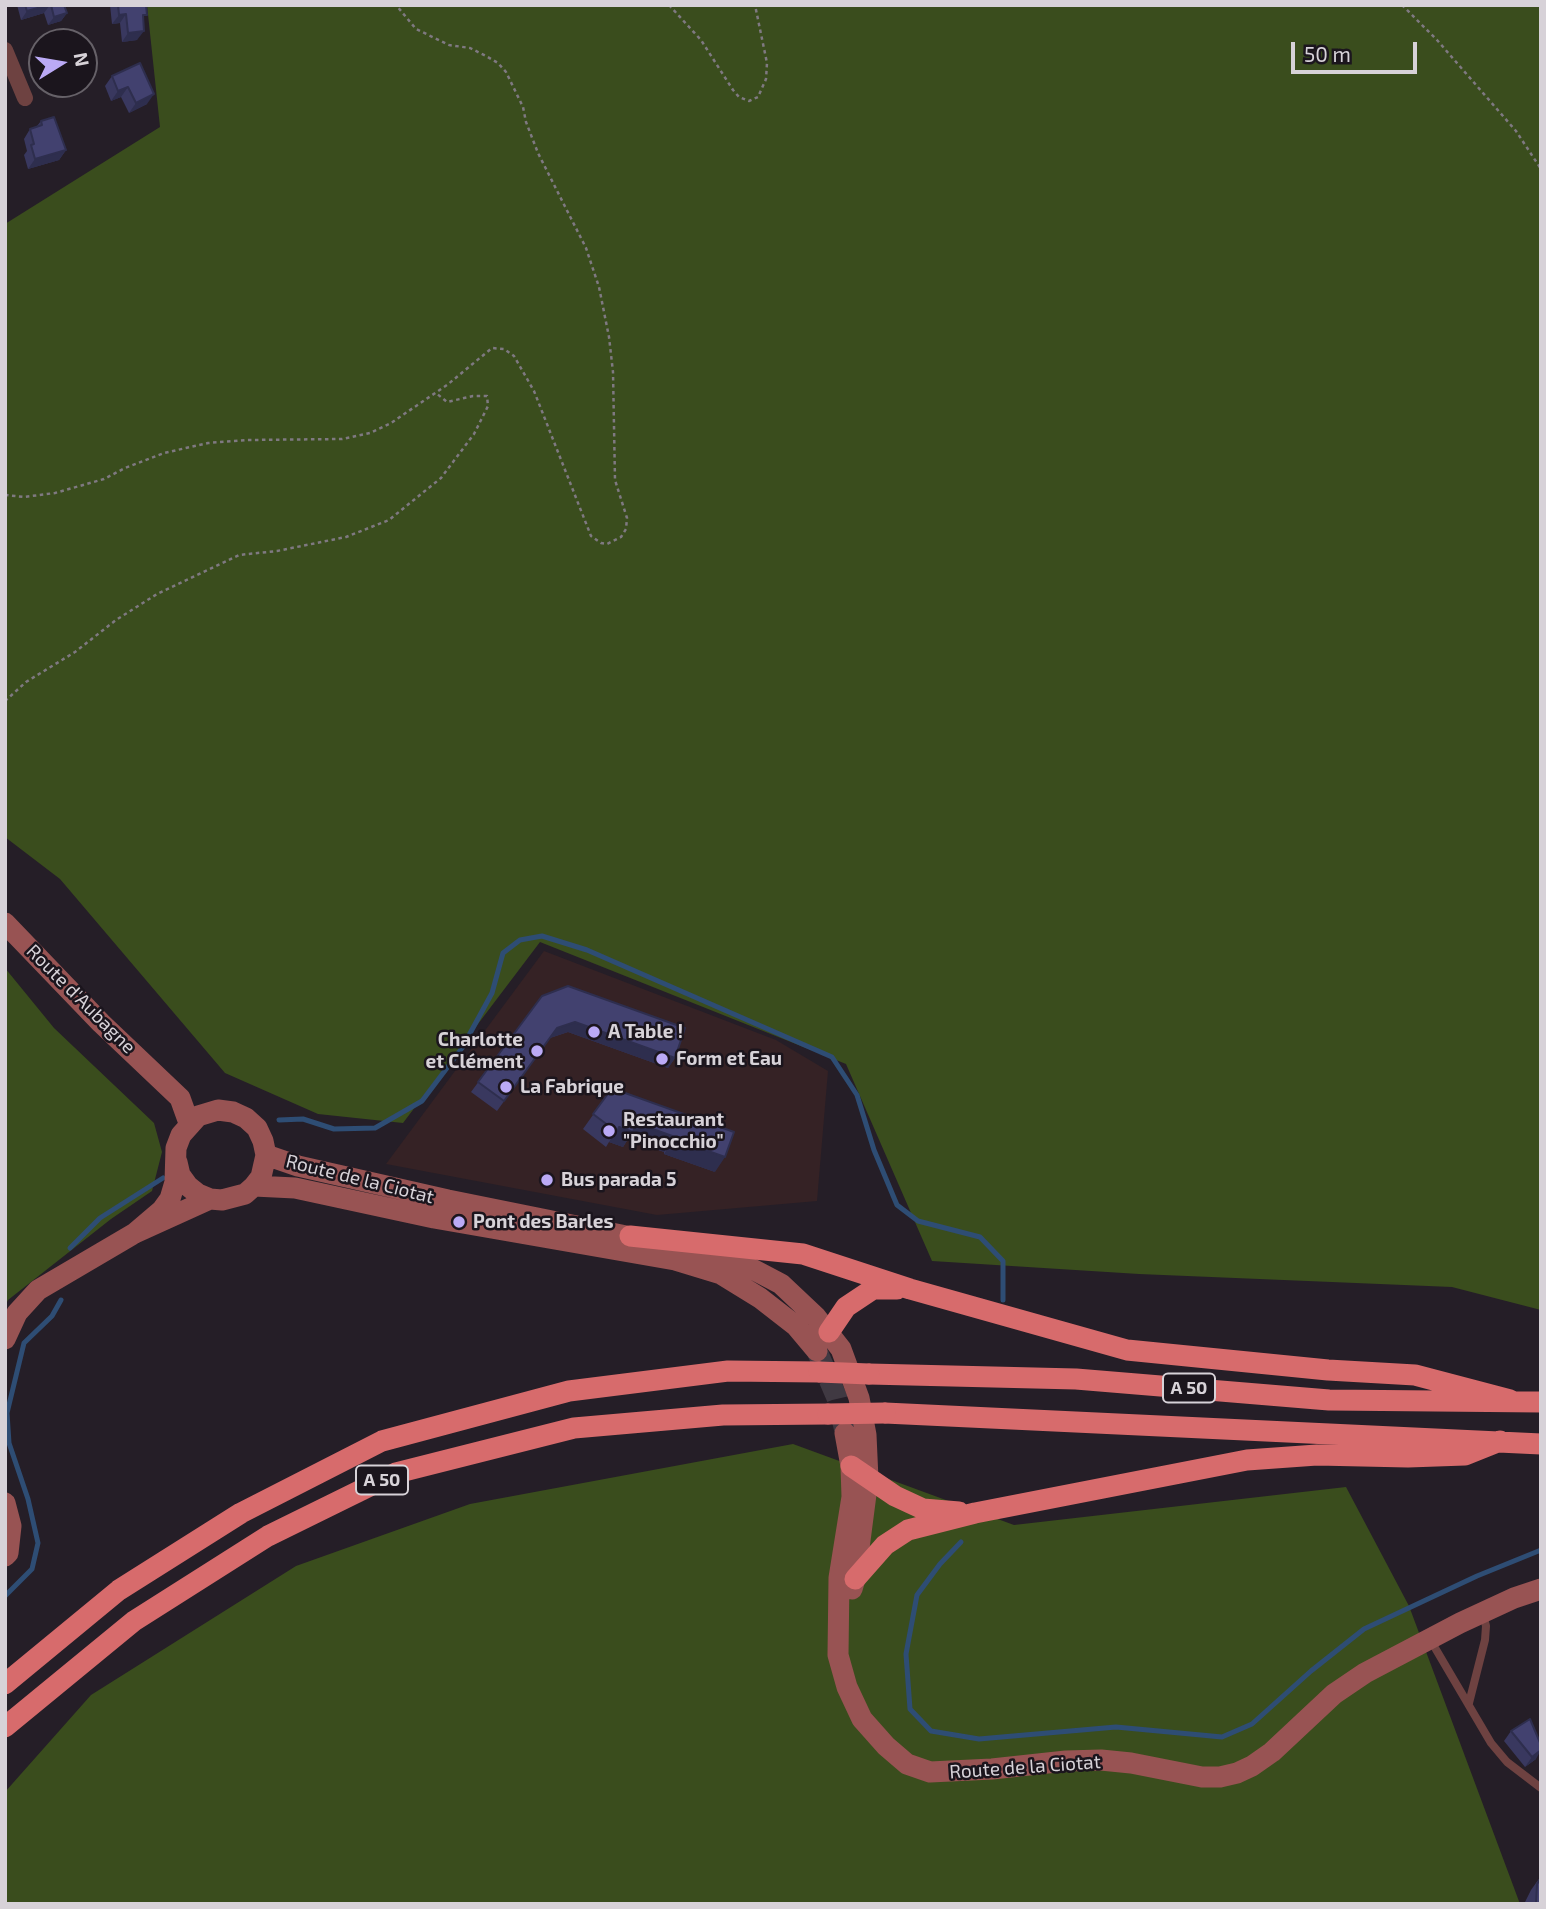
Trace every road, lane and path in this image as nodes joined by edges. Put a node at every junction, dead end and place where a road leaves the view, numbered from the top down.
1 (396, 5) edge
2 (669, 5) edge
3 (755, 5) edge
4 (1402, 5) edge
5 (5, 50) edge
6 (25, 98) dead end
7 (1541, 169) edge
8 (436, 393) junction
9 (5, 495) edge
10 (5, 701) edge
11 (5, 923) edge
12 (157, 1074) junction
13 (218, 1110) junction
14 (189, 1123) junction
15 (266, 1155) junction
16 (177, 1162) junction
17 (254, 1186) junction
18 (210, 1199) junction
19 (448, 1200) junction
20 (434, 1217) junction
21 (135, 1233) junction
22 (630, 1236) junction
23 (910, 1289) junction
24 (5, 1339) edge
25 (835, 1340) junction
26 (818, 1361) junction
27 (1510, 1399) junction
28 (1541, 1402) edge
29 (856, 1434) junction
30 (1500, 1441) junction
31 (1541, 1444) edge
32 (851, 1466) junction
33 (868, 1479) junction
34 (5, 1503) edge
35 (975, 1513) junction
36 (5, 1556) edge
37 (855, 1579) junction
38 (1541, 1589) edge
39 (1483, 1613) junction
40 (838, 1628) junction
41 (1430, 1638) junction
42 (5, 1684) edge
43 (1469, 1703) junction
44 (5, 1727) edge
45 (1541, 1788) edge

1 - 8 path
2 - 3 path
4 - 7 path
5 - 6 street
8 - 9 path
8 - 10 path
11 - 12 main road, Route d'Aubagne
12 - 13 main road, Route d'Aubagne
12 - 14 main road, Route d'Aubagne
13 - 14 main road
13 - 15 main road
14 - 16 main road
15 - 17 main road
15 - 19 main road, Route de la Ciotat
16 - 18 main road
16 - 21 main road
17 - 18 main road
17 - 20 main road, Route de la Ciotat
18 - 21 main road
19 - 20 lane
19 - 22 main road, Route de la Ciotat
20 - 26 main road, Route de la Ciotat
21 - 24 main road
22 - 23 highway
22 - 25 main road, Route de la Ciotat
23 - 25 highway
23 - 27 highway
25 - 29 main road, Route de la Ciotat, bridge
26 - 27 highway, A 50, bridge
26 - 42 highway, A 50
27 - 28 highway, A 50
29 - 32 main road, Route de la Ciotat
29 - 33 main road, Route de la Ciotat
30 - 31 highway, A 50
30 - 35 highway
30 - 44 highway, A 50, bridge
32 - 33 highway
32 - 40 main road, Route de la Ciotat
33 - 35 highway
33 - 37 main road, Route de la Ciotat
34 - 36 main road
35 - 37 highway
37 - 40 main road, Route de la Ciotat
38 - 39 main road, Route de la Ciotat
39 - 41 main road, Route de la Ciotat
39 - 43 lane
40 - 41 main road, Route de la Ciotat
41 - 43 lane
43 - 45 lane

